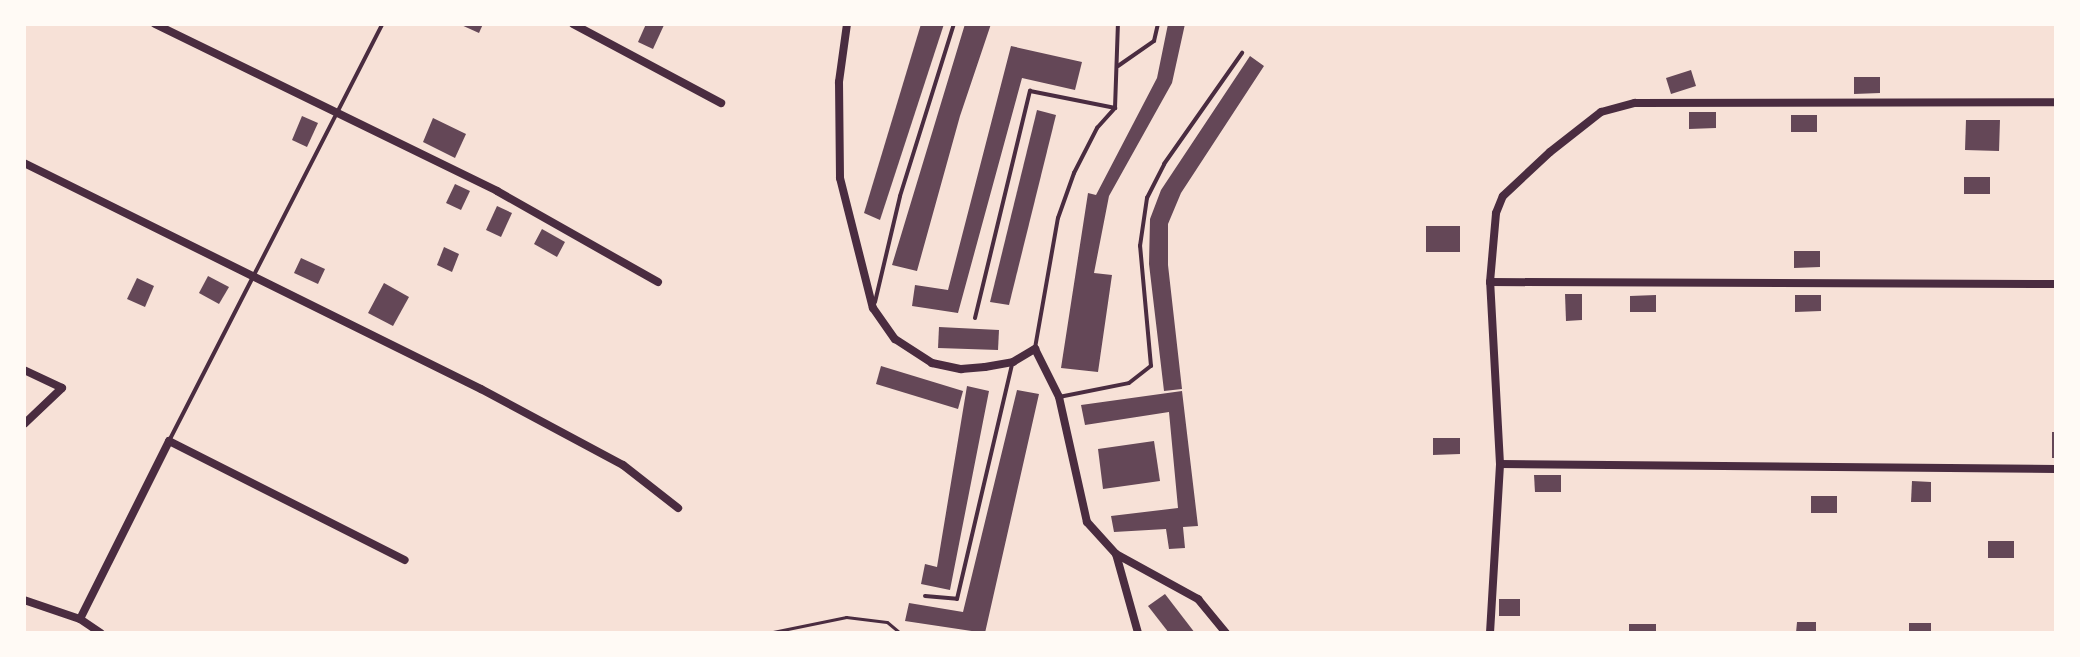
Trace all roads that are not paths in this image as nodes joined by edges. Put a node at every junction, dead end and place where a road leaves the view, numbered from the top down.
1 (155, 24) edge
2 (382, 24) edge
3 (573, 24) edge
4 (847, 24) edge
5 (954, 24) edge
6 (1118, 24) edge
7 (1158, 24) edge
8 (1242, 53) dead end
9 (1117, 67) junction
10 (2056, 102) edge
11 (721, 103) dead end
12 (1115, 108) junction
13 (336, 110) junction
14 (24, 163) edge
15 (253, 275) junction
16 (658, 282) dead end
17 (1490, 282) junction
18 (2056, 284) edge
19 (873, 308) junction
20 (975, 318) dead end
21 (1035, 349) junction
22 (1013, 362) junction
23 (24, 370) edge
24 (1059, 397) junction
25 (24, 424) edge
26 (169, 441) junction
27 (1500, 464) junction
28 (2056, 469) edge
29 (678, 508) dead end
30 (1116, 554) junction
31 (405, 560) dead end
32 (925, 596) dead end
33 (24, 600) edge
34 (80, 619) junction
35 (101, 633) edge
36 (1138, 633) edge
37 (1226, 633) edge
38 (1490, 633) edge

1 - 13 street
2 - 13 lane
3 - 11 street
4 - 19 street
5 - 19 lane
6 - 9 lane
7 - 9 lane
8 - 24 lane
9 - 12 lane
10 - 17 street
12 - 20 lane
12 - 21 lane
13 - 15 lane
13 - 16 street
14 - 15 street
15 - 26 lane
15 - 29 street
17 - 18 street
17 - 27 street
19 - 22 street
21 - 22 street
21 - 24 street
22 - 32 lane
23 - 25 street
24 - 30 street
26 - 31 street
26 - 34 street
27 - 28 street
27 - 38 street
30 - 36 street
30 - 37 street
33 - 34 street
34 - 35 street

